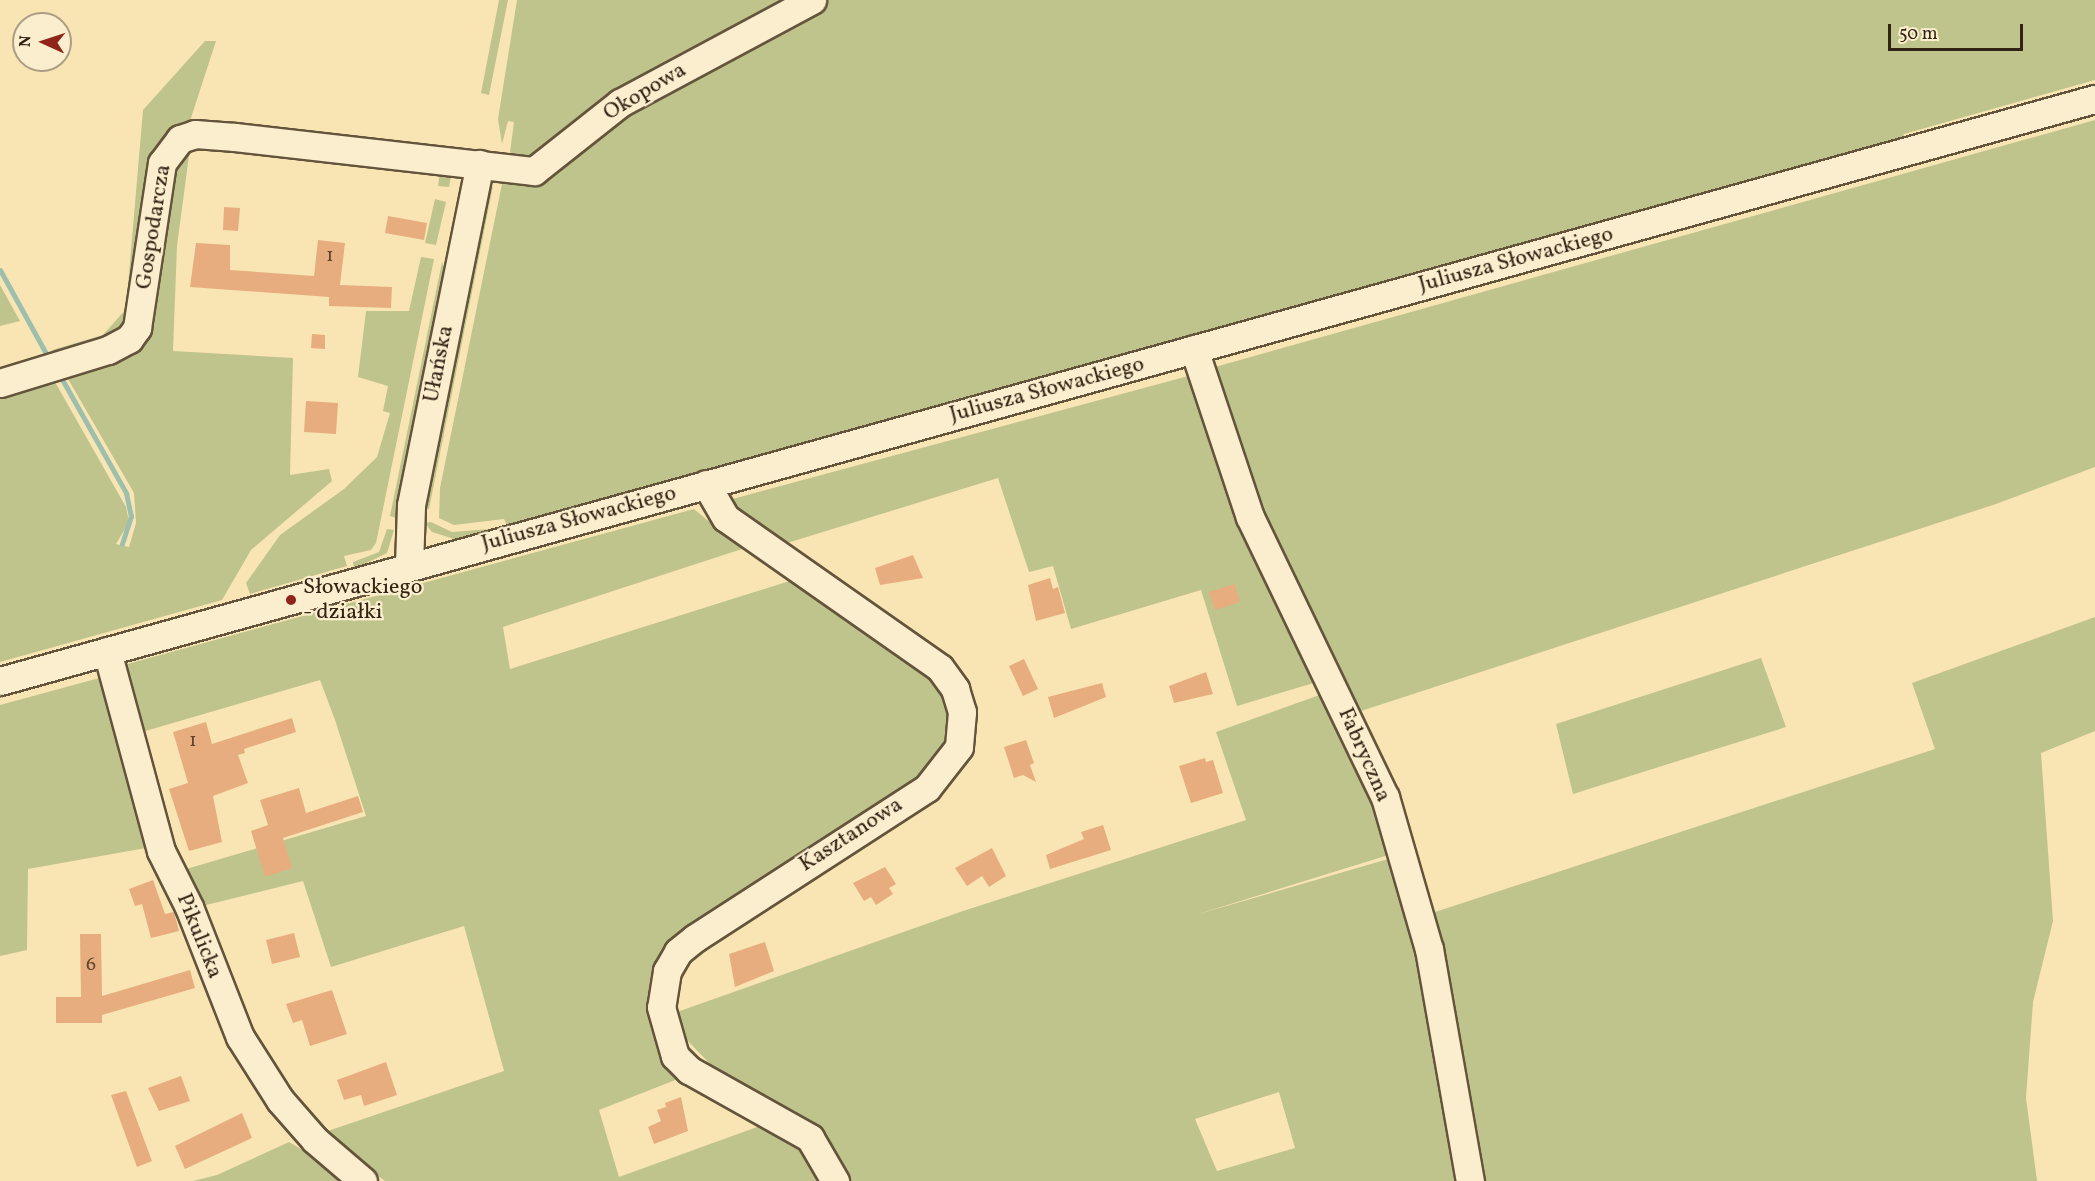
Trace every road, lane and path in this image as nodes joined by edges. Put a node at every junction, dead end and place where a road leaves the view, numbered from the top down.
1 (812, 0) edge
2 (2095, 99) edge
3 (480, 164) junction
4 (1194, 349) junction
5 (0, 383) edge
6 (706, 484) junction
7 (409, 566) junction
8 (107, 651) junction
9 (0, 681) edge
10 (363, 1181) edge
11 (835, 1181) edge
12 (1470, 1181) edge

1 - 3 street, Okopowa
2 - 4 street, Juliusza Słowackiego
3 - 5 street, Gospodarcza
3 - 7 street, Ułańska
4 - 6 street, Juliusza Słowackiego
4 - 12 street, Fabryczna
6 - 7 street, Juliusza Słowackiego
6 - 11 street, Kasztanowa
7 - 8 street, Juliusza Słowackiego
8 - 9 street, Juliusza Słowackiego
8 - 10 street, Pikulicka

